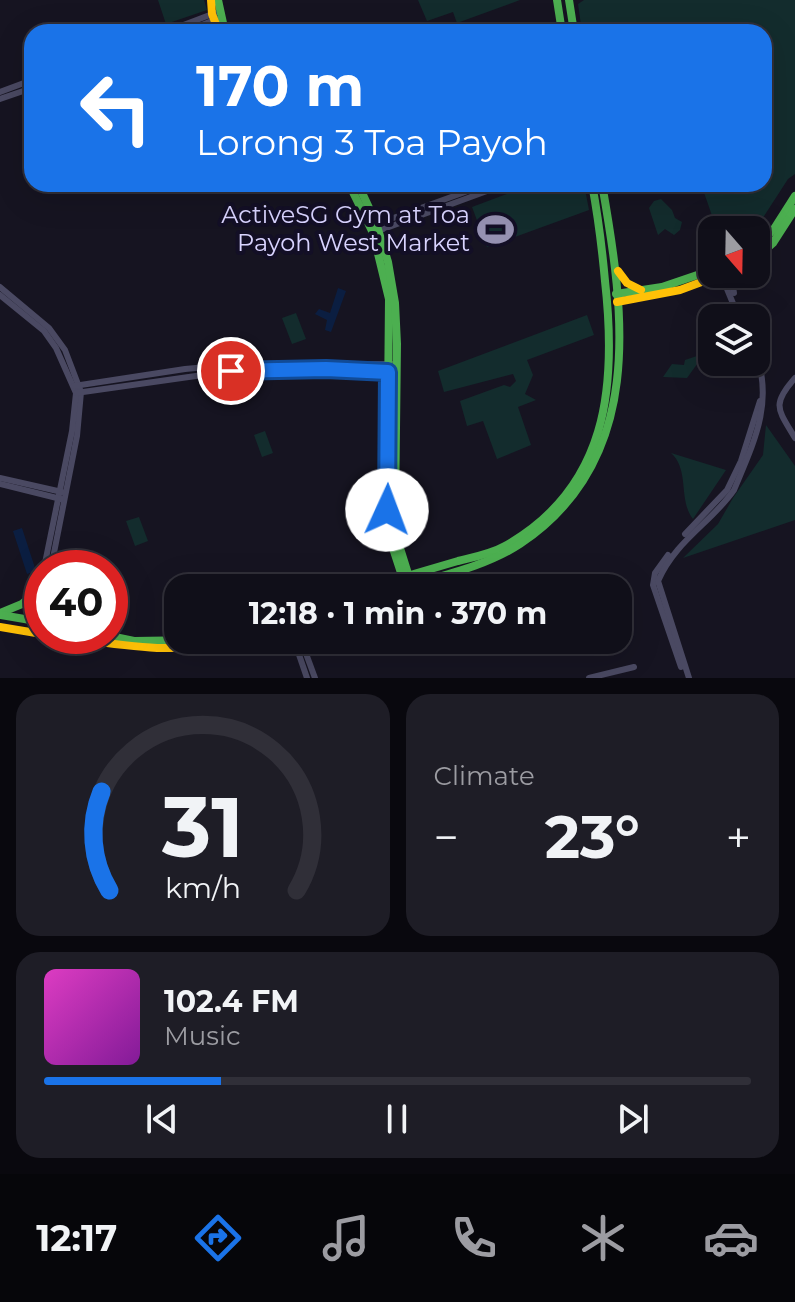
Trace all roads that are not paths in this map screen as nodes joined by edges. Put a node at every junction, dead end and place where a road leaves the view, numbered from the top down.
1 (211, 0) edge
2 (218, 0) edge
3 (569, 0) edge
4 (558, 2) edge
5 (216, 16) junction
6 (190, 24) edge
7 (200, 24) edge
8 (218, 24) edge
9 (220, 24) edge
10 (561, 24) edge
11 (573, 24) edge
12 (24, 83) edge
13 (24, 91) edge
14 (0, 92) edge
15 (0, 99) edge
16 (354, 192) edge
17 (361, 192) edge
18 (468, 192) edge
19 (480, 192) edge
20 (593, 192) edge
21 (603, 192) edge
22 (795, 196) edge
23 (429, 208) junction
24 (795, 209) edge
25 (375, 228) junction
26 (770, 233) edge
27 (770, 246) edge
28 (617, 271) junction
29 (698, 281) edge
30 (0, 287) edge
31 (645, 294) junction
32 (0, 295) edge
33 (620, 298) junction
34 (608, 299) junction
35 (620, 318) junction
36 (392, 368) junction
37 (185, 369) junction
38 (760, 376) edge
39 (186, 377) junction
40 (795, 378) edge
41 (77, 389) junction
42 (795, 438) edge
43 (0, 481) edge
44 (62, 496) junction
45 (561, 506) junction
46 (48, 550) edge
47 (54, 550) edge
48 (404, 574) edge
49 (428, 574) edge
50 (24, 604) edge
51 (0, 614) edge
52 (24, 618) edge
53 (0, 627) edge
54 (24, 631) edge
55 (128, 640) edge
56 (164, 641) edge
57 (128, 647) edge
58 (164, 651) edge
59 (299, 654) edge
60 (306, 654) edge
61 (634, 667) dead end
62 (307, 678) edge
63 (315, 678) edge
64 (589, 678) edge
65 (687, 678) edge

1 - 5 main road
2 - 5 main road
3 - 11 main road
4 - 10 main road
5 - 6 street
5 - 7 street
5 - 8 main road
5 - 9 main road
12 - 14 street
13 - 15 street
16 - 25 main road
17 - 25 main road
18 - 23 street
19 - 23 street
20 - 34 main road
21 - 28 main road
22 - 26 main road
23 - 25 street
24 - 27 main road
25 - 36 main road
28 - 31 main road
28 - 33 main road
29 - 31 main road
30 - 41 street
31 - 33 main road
31 - 35 main road
32 - 41 street
33 - 34 main road
33 - 35 main road
34 - 45 main road
35 - 45 main road
36 - 37 street
36 - 39 street
36 - 48 main road
37 - 39 street
37 - 41 street
38 - 65 street
39 - 41 street
40 - 42 street
41 - 44 street
43 - 44 street
44 - 46 street
44 - 47 street
45 - 49 main road
50 - 51 main road
51 - 52 main road
53 - 54 main road
55 - 56 main road
57 - 58 main road
59 - 62 street
60 - 63 street
61 - 64 street

